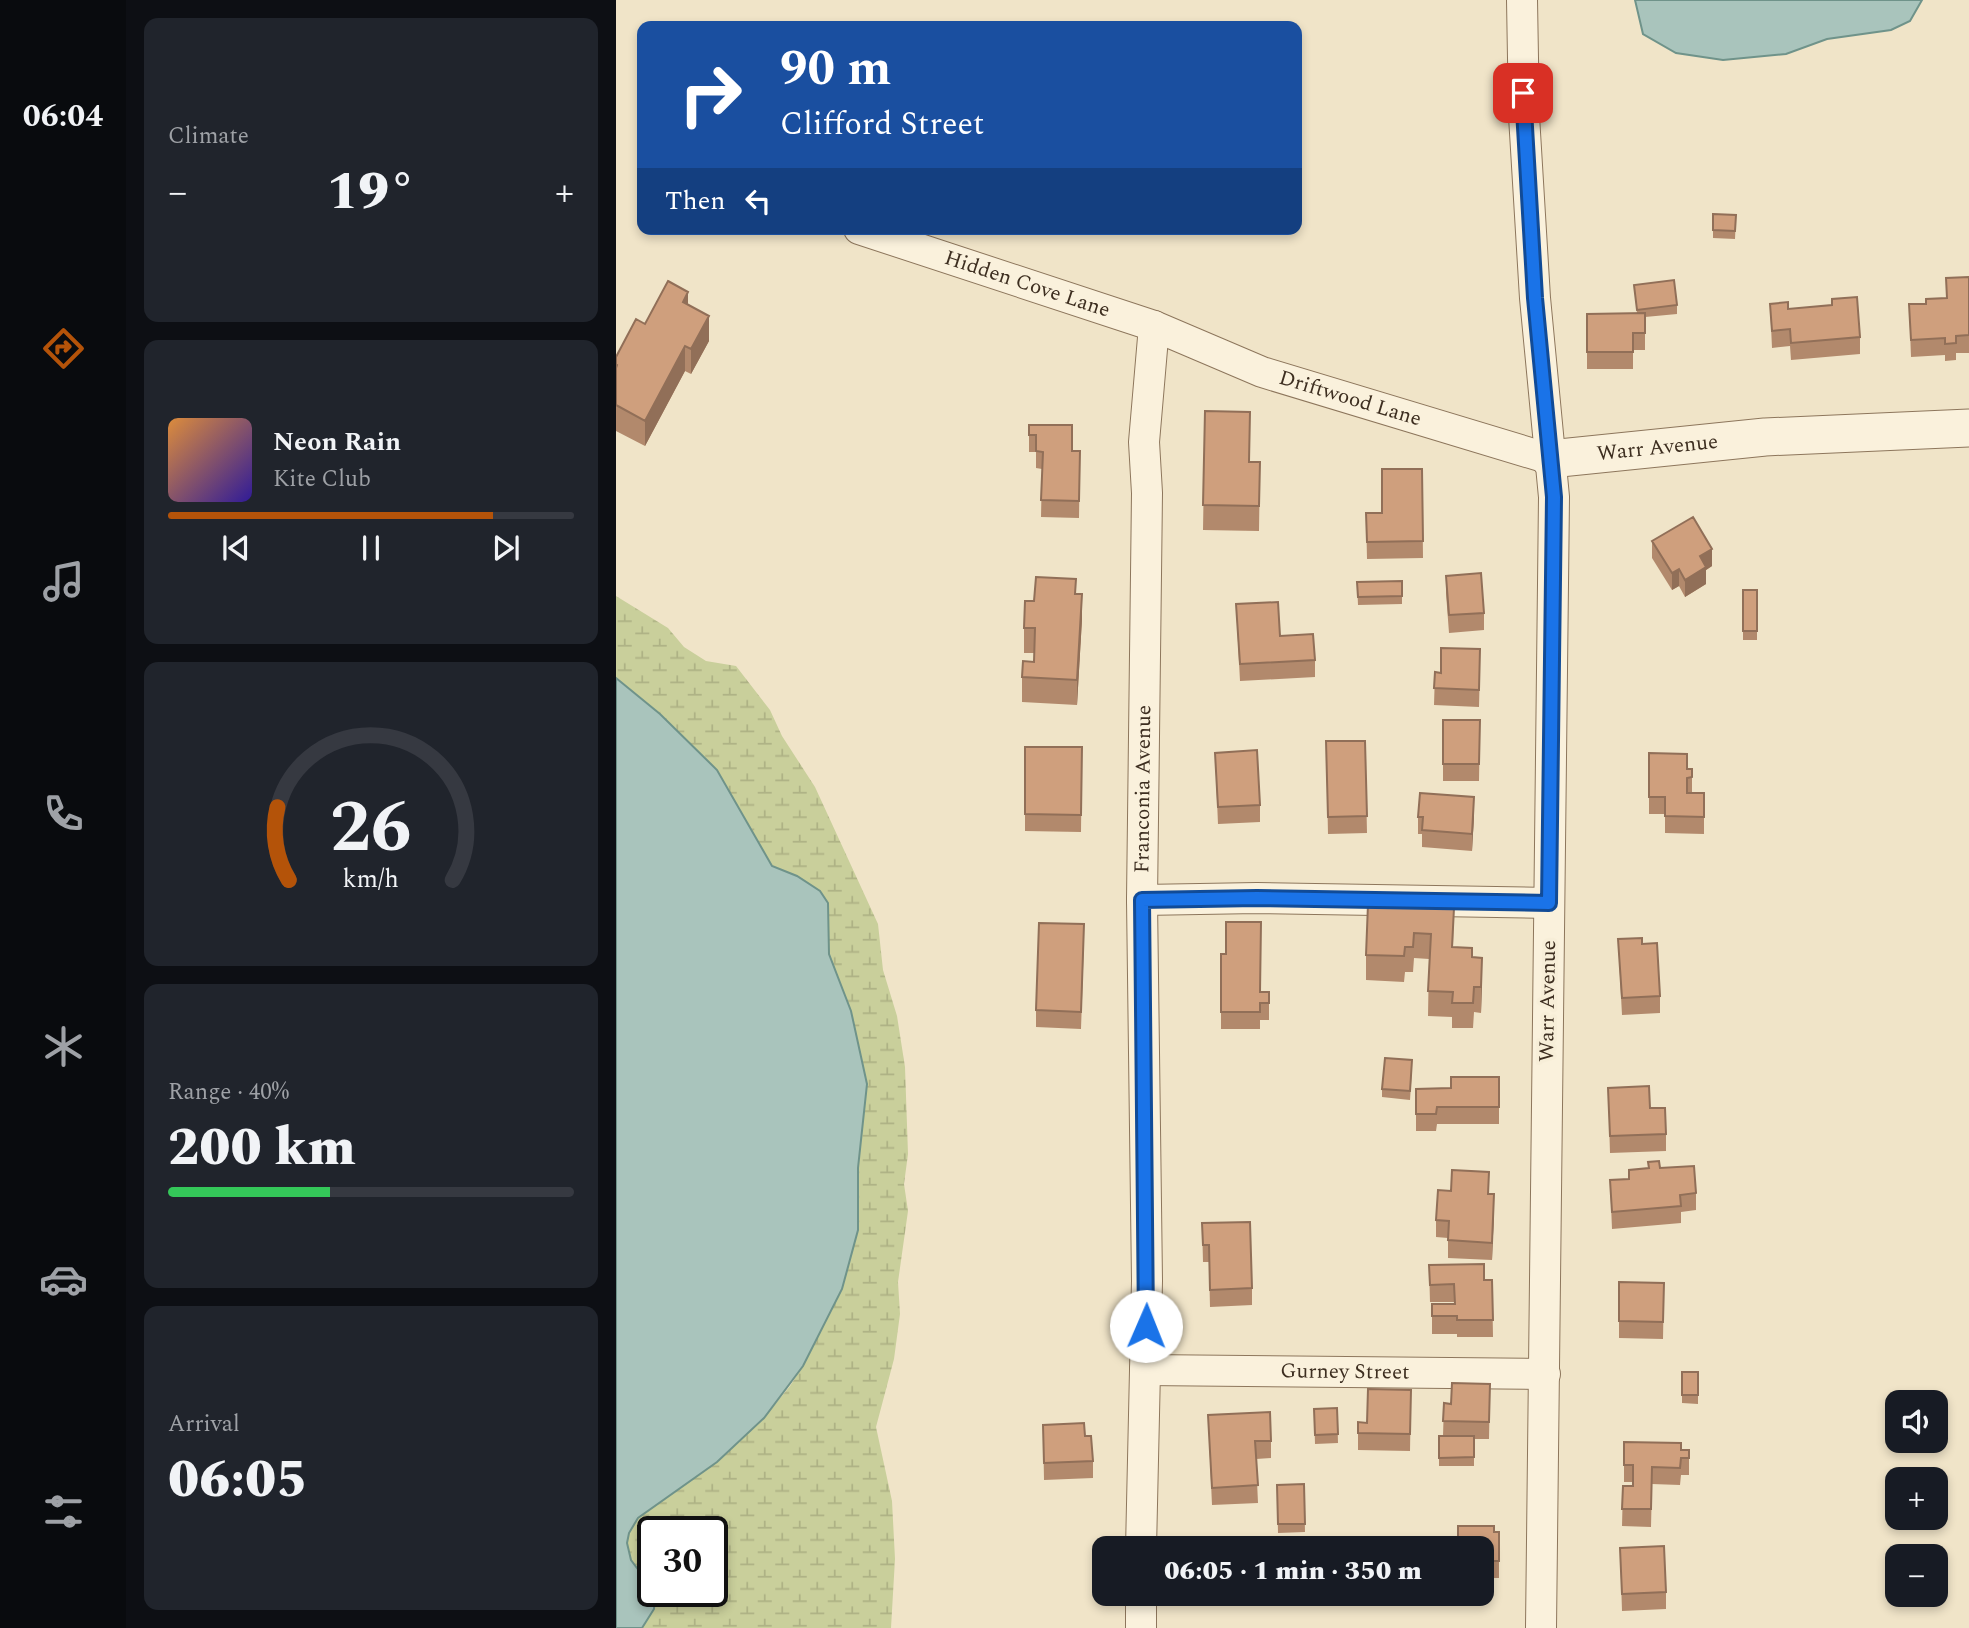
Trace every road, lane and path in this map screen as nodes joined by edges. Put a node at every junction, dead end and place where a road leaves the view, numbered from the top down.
1 (1522, 0) edge
2 (877, 235) edge
3 (1154, 326) junction
4 (1969, 428) edge
5 (1550, 459) junction
6 (1142, 900) junction
7 (1549, 903) junction
8 (1145, 1370) junction
9 (1545, 1374) junction
10 (1141, 1536) edge
11 (1141, 1606) edge
12 (1141, 1628) edge
13 (1541, 1628) edge

1 - 5 street
2 - 3 street, Hidden Cove Lane
3 - 5 street, Driftwood Lane
3 - 6 street, Franconia Avenue
4 - 5 street, Warr Avenue
5 - 7 street, Warr Avenue
6 - 7 street
6 - 8 street, Franconia Avenue
7 - 9 street, Warr Avenue
8 - 9 street, Gurney Street
8 - 10 street, Franconia Avenue
9 - 13 street, Warr Avenue
11 - 12 street

